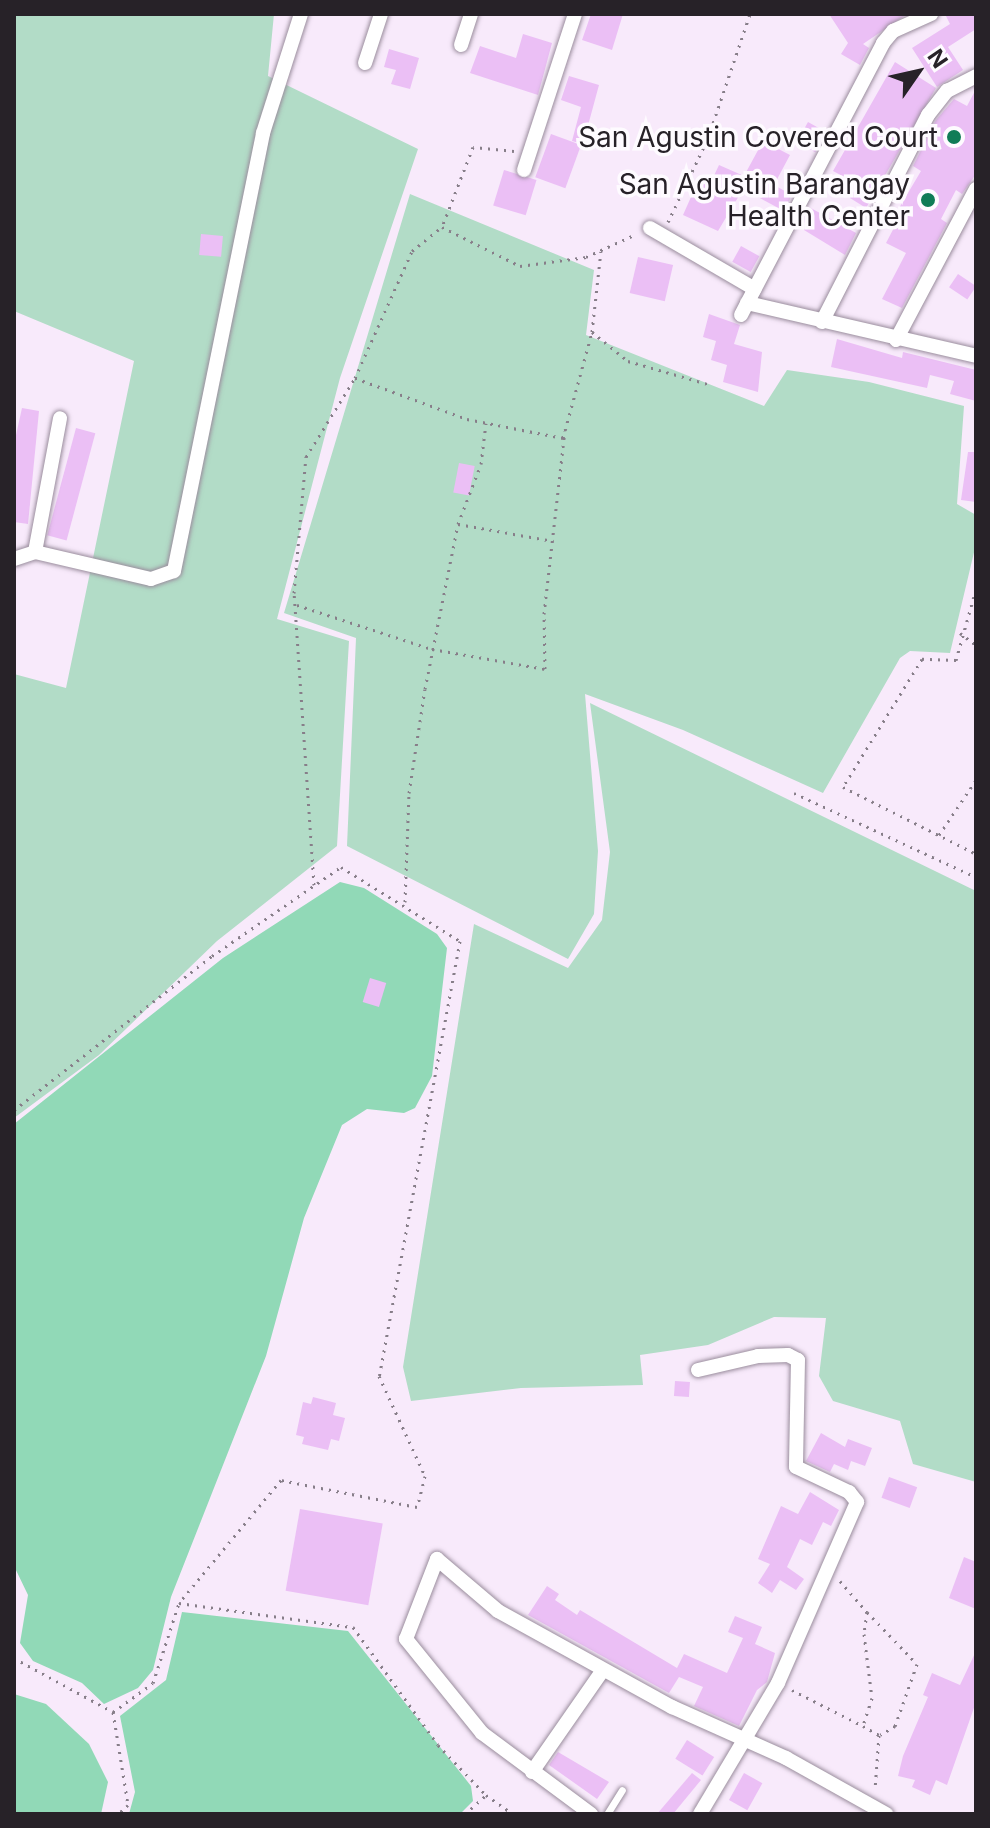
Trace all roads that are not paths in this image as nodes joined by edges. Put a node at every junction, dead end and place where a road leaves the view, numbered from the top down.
1 (301, 14) edge
2 (381, 14) edge
3 (471, 14) edge
4 (575, 14) edge
5 (931, 14) edge
6 (461, 45) dead end
7 (365, 63) dead end
8 (976, 76) edge
9 (524, 170) dead end
10 (976, 189) edge
11 (655, 232) road end
12 (755, 289) junction
13 (822, 322) junction
14 (896, 340) junction
15 (975, 354) edge
16 (60, 418) dead end
17 (35, 552) junction
18 (14, 559) edge
19 (698, 1370) dead end
20 (603, 1670) junction
21 (742, 1741) junction
22 (532, 1772) junction
23 (622, 1790) dead end
24 (883, 1813) edge
25 (591, 1814) edge
26 (607, 1814) edge
27 (700, 1814) edge

1 - 17 street
2 - 7 street
3 - 6 street
4 - 9 street
5 - 12 street
8 - 13 street
10 - 14 street
11 - 12 street
12 - 13 street
13 - 14 street
14 - 15 street
16 - 17 street
17 - 18 street
19 - 21 street
20 - 21 street
20 - 22 street
20 - 22 street
21 - 24 street
21 - 27 street
22 - 25 street
23 - 26 lane

